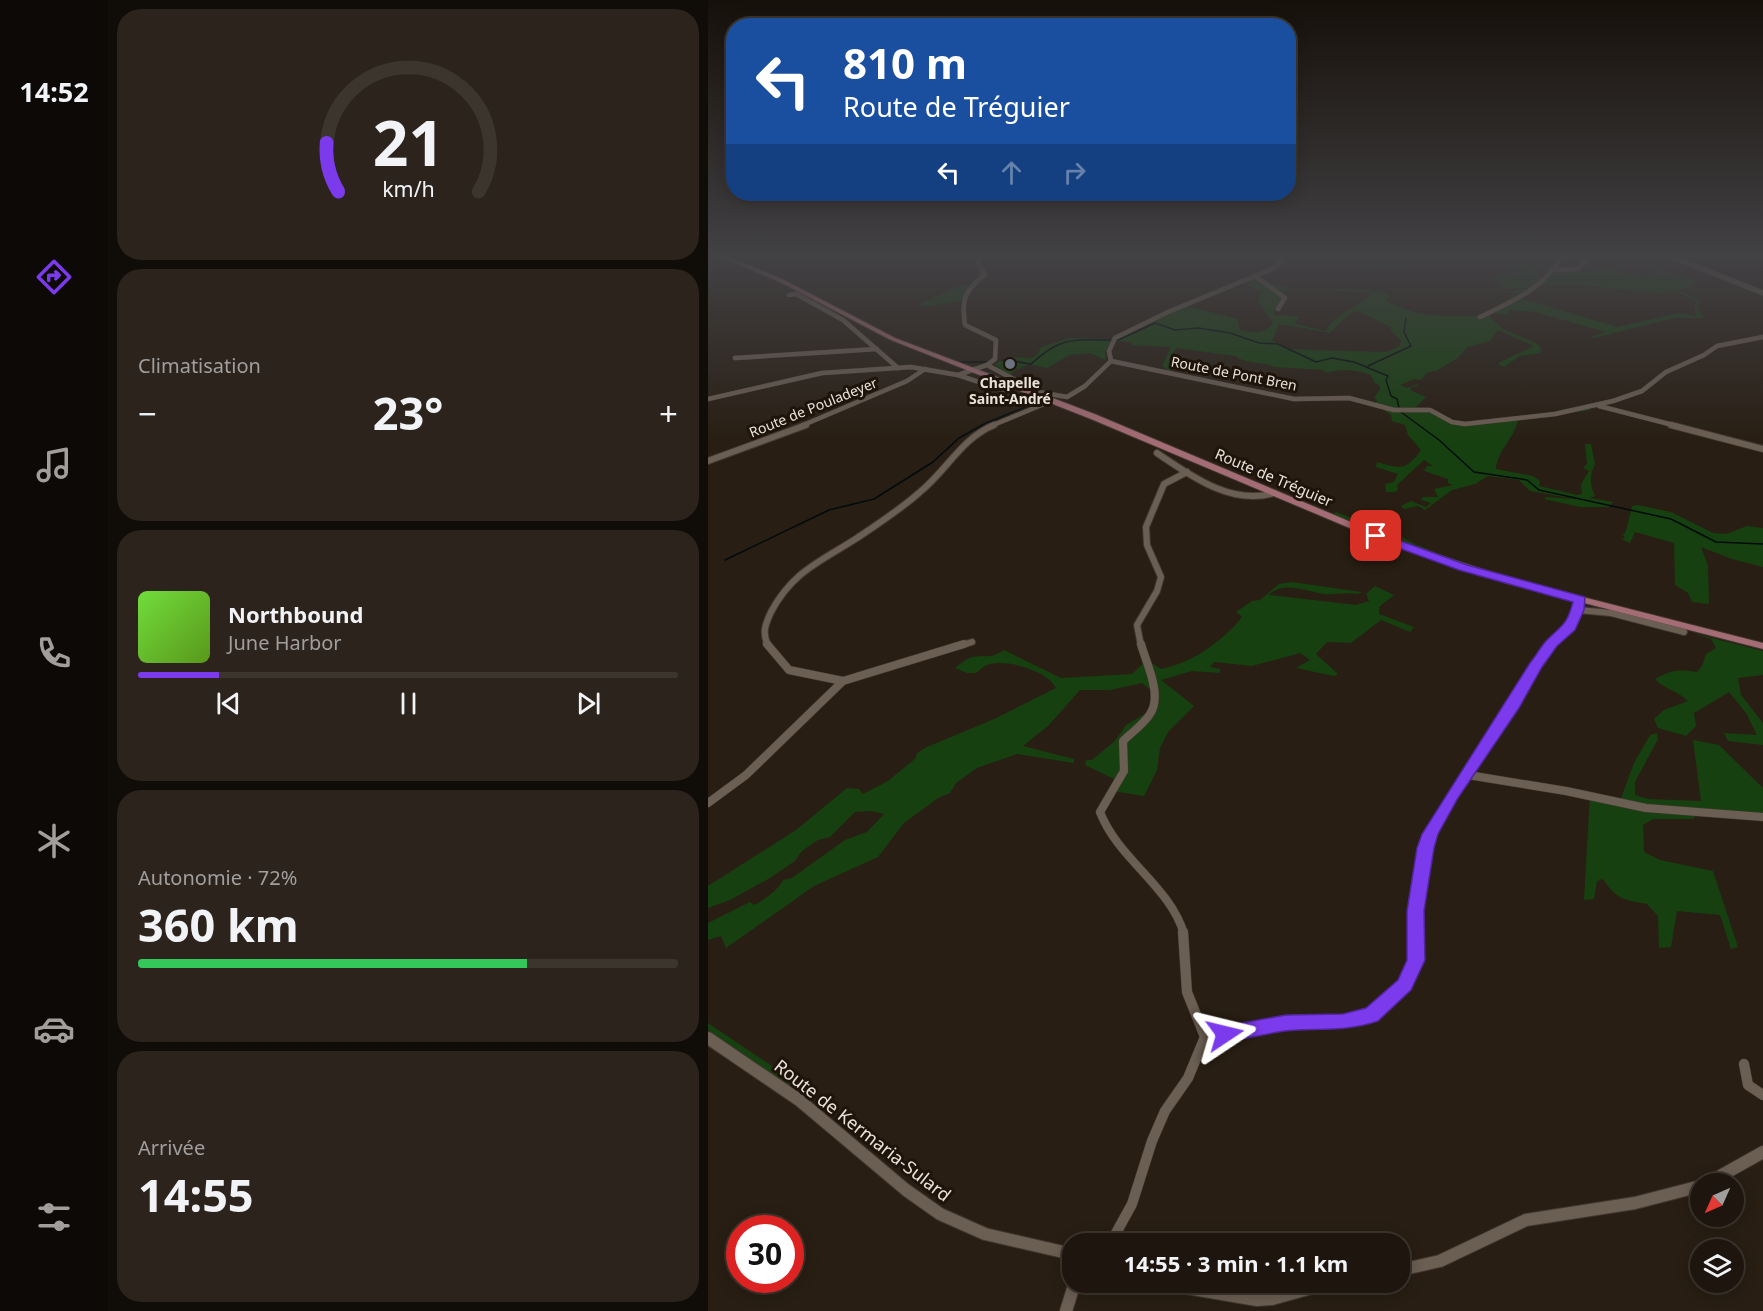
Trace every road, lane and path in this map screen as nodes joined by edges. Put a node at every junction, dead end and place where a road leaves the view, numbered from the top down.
1 (841, 319) edge
2 (854, 319) edge
3 (964, 319) edge
4 (1155, 319) edge
5 (1763, 337) edge
6 (877, 350) junction
7 (735, 358) dead end
8 (1111, 362) junction
9 (987, 365) junction
10 (898, 368) junction
11 (925, 369) junction
12 (971, 370) junction
13 (958, 375) junction
14 (1003, 380) junction
15 (708, 399) edge
16 (1597, 405) junction
17 (1763, 448) edge
18 (1157, 453) dead end
19 (708, 461) edge
20 (1187, 472) junction
21 (1274, 493) junction
22 (1580, 600) junction
23 (1578, 610) junction
24 (1684, 632) dead end
25 (972, 642) dead end
26 (1763, 646) edge
27 (843, 681) junction
28 (1468, 775) junction
29 (708, 803) edge
30 (1763, 817) edge
31 (1205, 1037) junction
32 (708, 1038) edge
33 (1744, 1064) dead end
34 (1763, 1095) edge
35 (1763, 1152) edge
36 (1726, 1173) edge
37 (1690, 1189) edge
38 (1116, 1233) edge
39 (1062, 1251) edge
40 (1410, 1268) edge
41 (1072, 1293) edge
42 (1216, 1293) edge
43 (1294, 1293) edge
44 (1066, 1311) edge

1 - 6 street
2 - 12 main road, Route de Tréguier
3 - 9 street
4 - 8 street
5 - 16 street, Route de Pont Bren
6 - 7 street
6 - 10 street
8 - 14 street
8 - 16 street, Route de Pont Bren
9 - 12 street
9 - 14 street
10 - 11 street
10 - 15 street
11 - 13 street
11 - 19 street, Route de Pouladeyer
12 - 13 street
12 - 14 main road, Route de Tréguier
13 - 27 street
14 - 21 main road, Route de Tréguier
16 - 17 street
18 - 20 street
20 - 21 street
20 - 31 street
21 - 22 main road, Route de Tréguier
22 - 23 street
22 - 26 main road, Route de Tréguier
23 - 24 street
23 - 28 street
25 - 27 street
27 - 29 street
28 - 30 street
28 - 31 street
31 - 38 street
32 - 39 street, Route de Kermaria-Sulard
33 - 34 street
35 - 36 street
37 - 40 street
41 - 44 street
42 - 43 street

